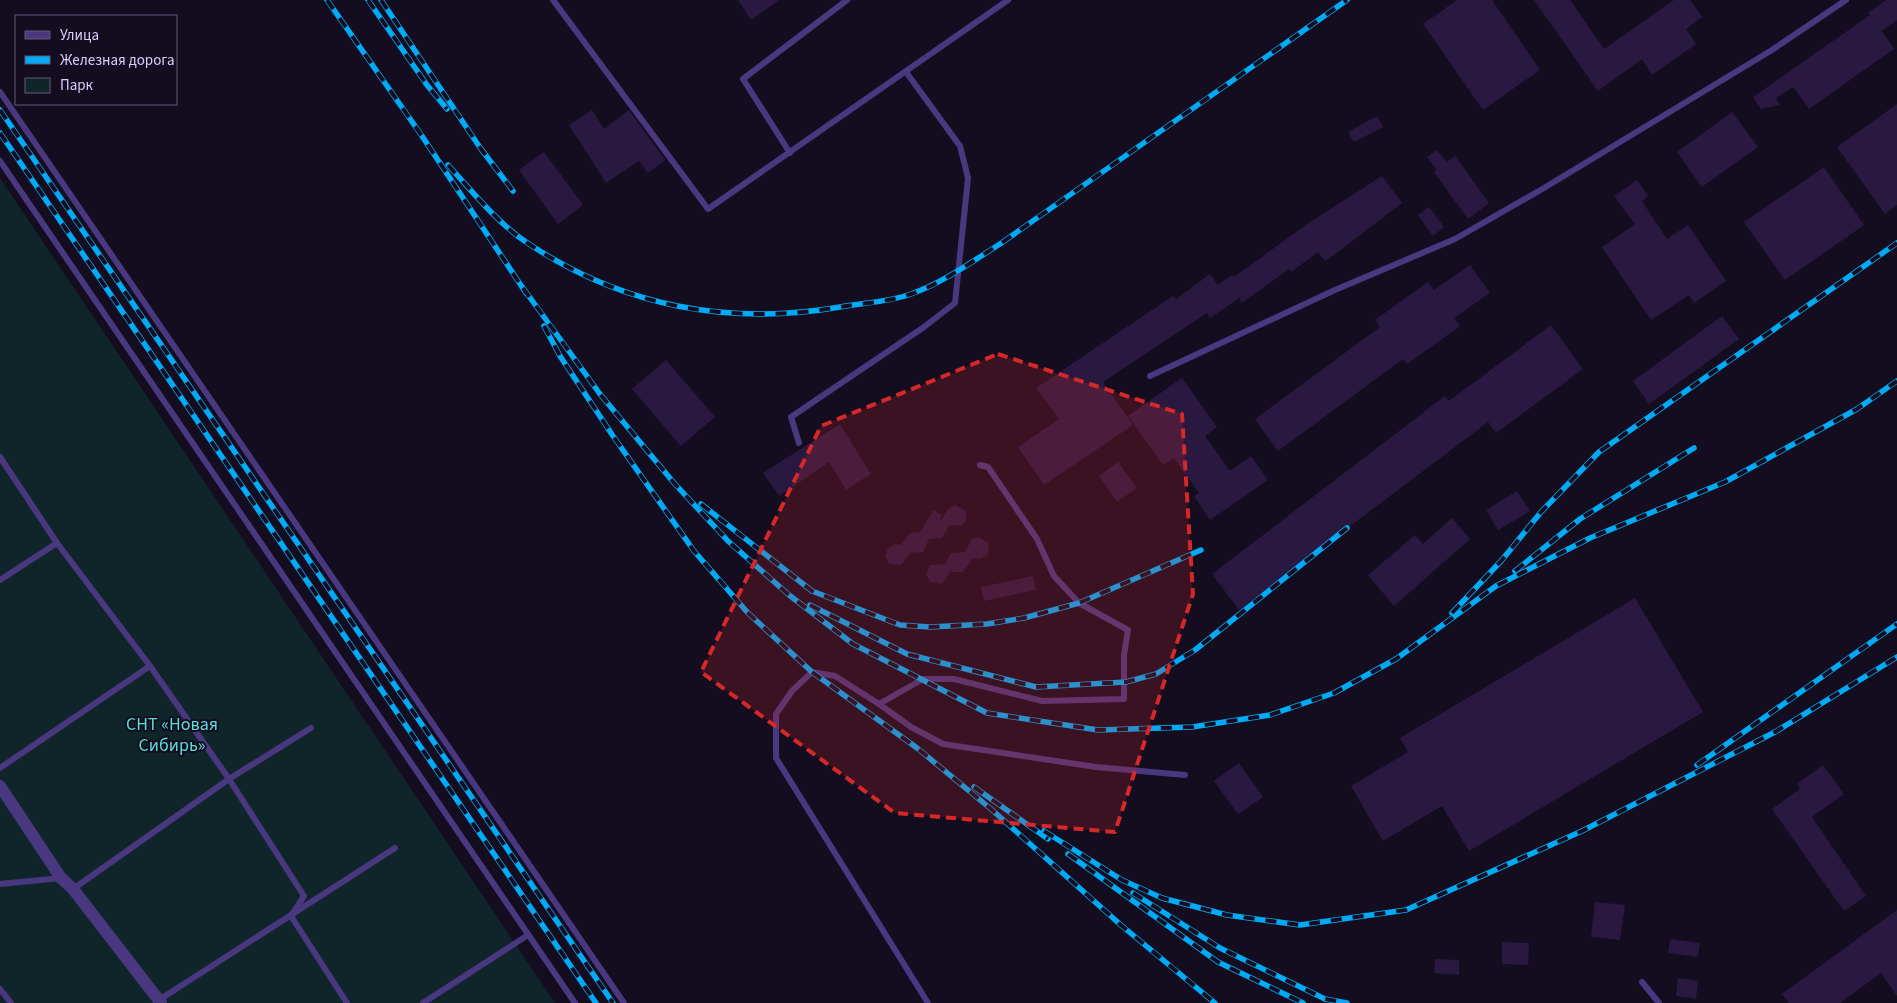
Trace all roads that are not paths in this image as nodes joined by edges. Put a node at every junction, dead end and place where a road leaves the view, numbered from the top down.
1 (553, 0) edge
2 (847, 0) edge
3 (1008, 0) edge
4 (1846, 0) edge
5 (906, 72) junction
6 (0, 92) edge
7 (790, 153) junction
8 (0, 161) edge
9 (1150, 376) dead end
10 (800, 443) dead end
11 (0, 458) edge
12 (980, 464) dead end
13 (57, 543) junction
14 (0, 580) edge
15 (150, 666) junction
16 (879, 704) junction
17 (311, 728) dead end
18 (0, 768) edge
19 (1185, 775) dead end
20 (229, 780) junction
21 (0, 786) edge
22 (395, 848) dead end
23 (61, 878) junction
24 (0, 884) edge
25 (73, 889) junction
26 (291, 916) junction
27 (528, 935) junction
28 (1642, 982) dead end
29 (0, 990) edge
30 (160, 1002) edge
31 (11, 1003) edge
32 (347, 1003) edge
33 (423, 1003) edge
34 (574, 1003) edge
35 (624, 1003) edge
36 (928, 1003) edge
37 (1659, 1003) edge

1 - 7 lane
2 - 7 lane
3 - 5 lane
4 - 9 lane
5 - 7 lane
5 - 10 lane
6 - 35 lane
8 - 27 lane
11 - 13 lane
12 - 16 lane
13 - 14 lane
13 - 15 lane
15 - 18 lane
15 - 20 lane
16 - 19 lane
16 - 36 lane
17 - 20 lane
20 - 25 lane
20 - 26 lane
21 - 23 street
22 - 26 lane
23 - 24 lane
23 - 25 street
25 - 30 street
26 - 30 lane
26 - 32 lane
27 - 33 lane
27 - 34 lane
28 - 37 lane
29 - 31 lane

